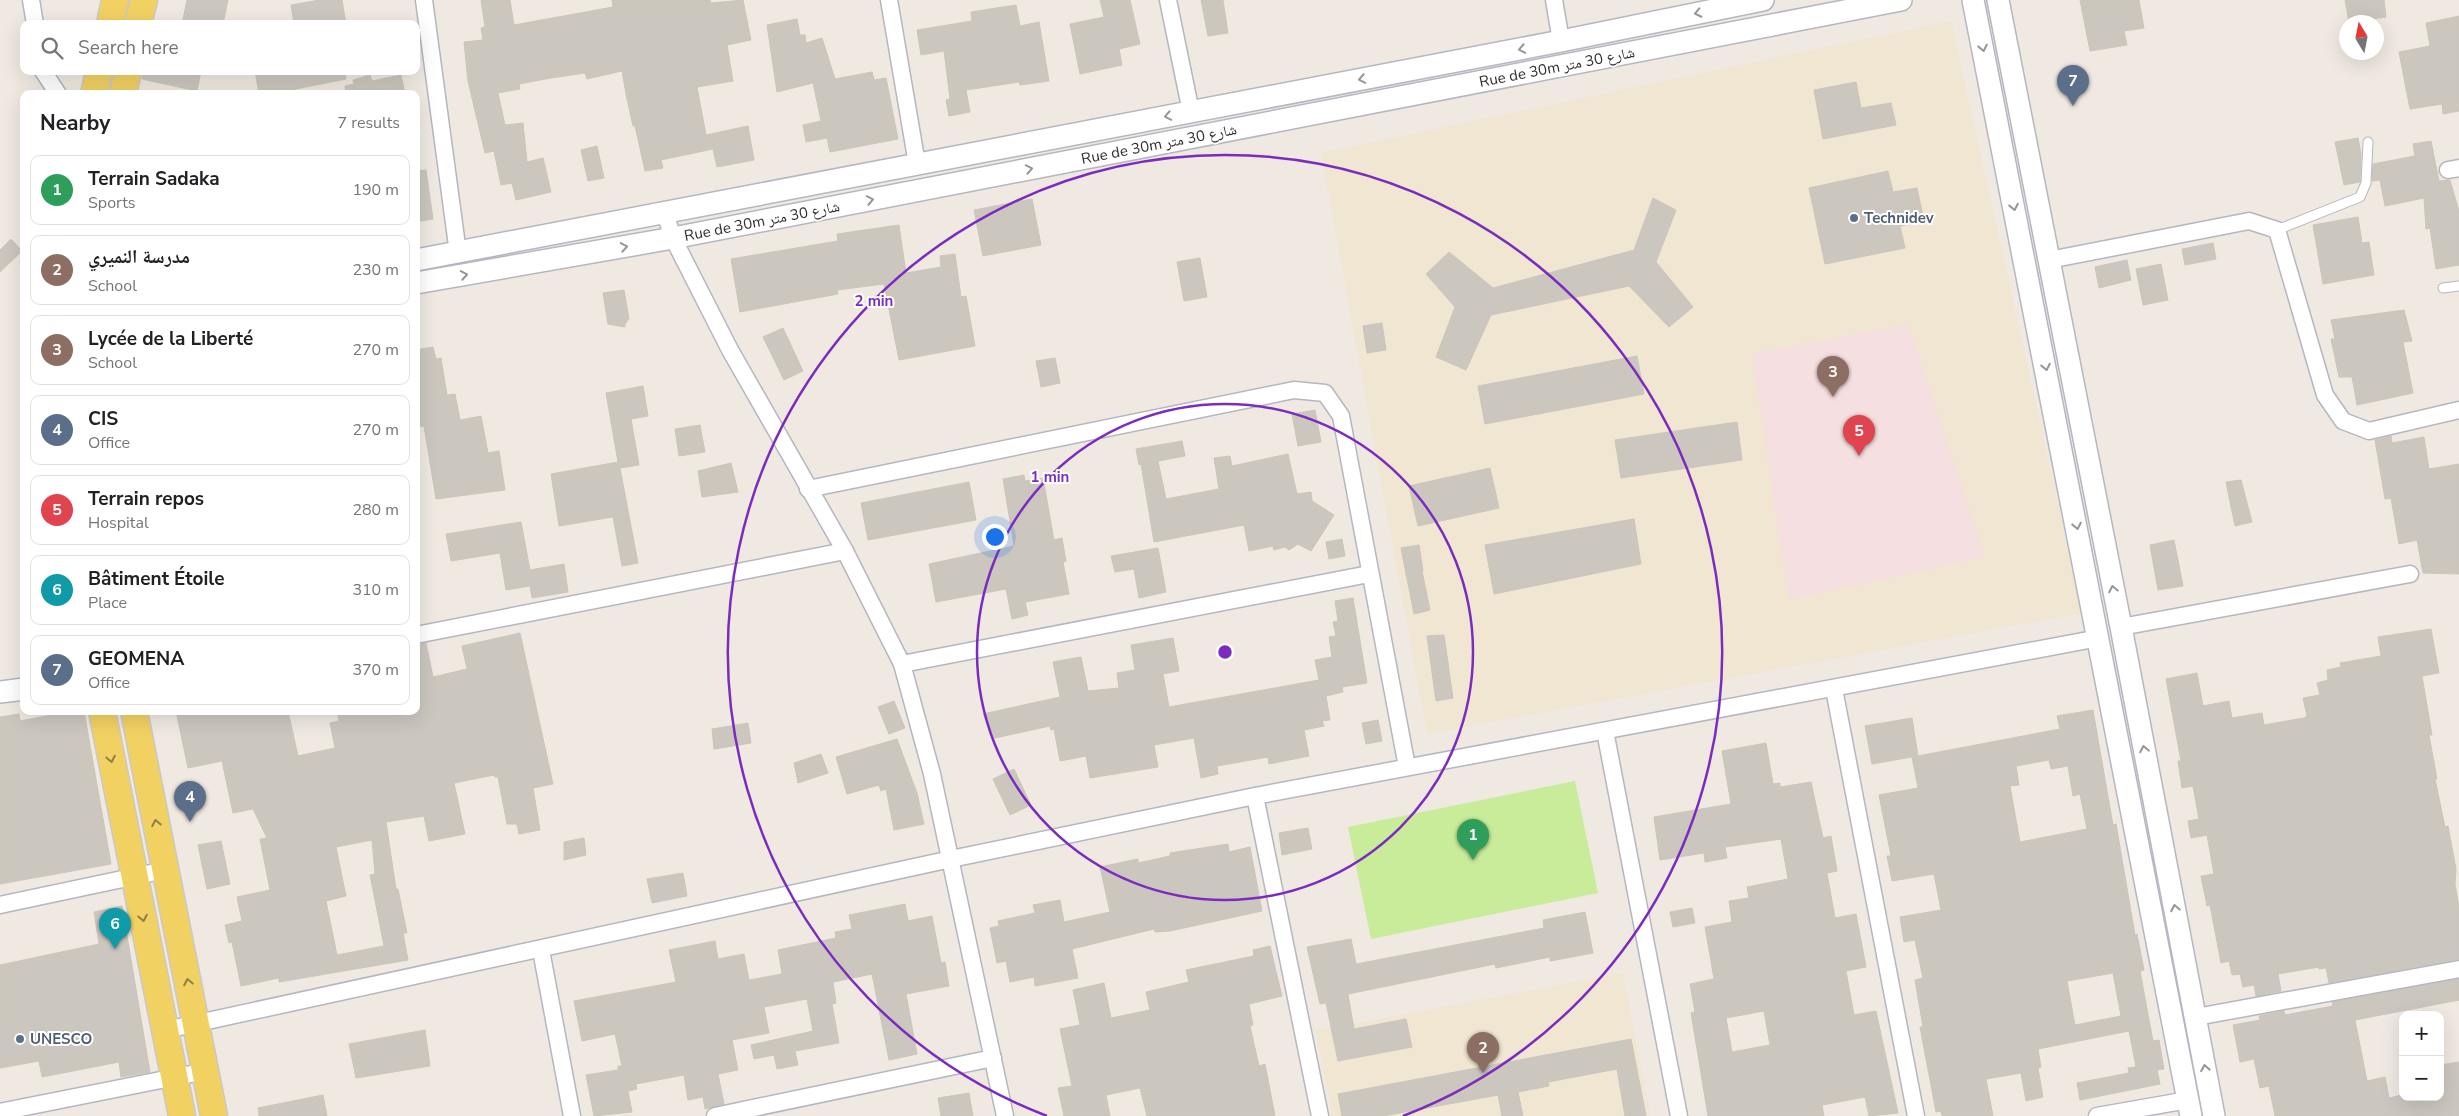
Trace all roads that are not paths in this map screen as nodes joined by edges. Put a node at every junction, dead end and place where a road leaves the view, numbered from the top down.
1 (31, 0) edge
2 (115, 0) edge
3 (144, 0) edge
4 (424, 0) edge
5 (889, 0) edge
6 (1168, 0) edge
7 (1554, 0) edge
8 (1763, 0) edge
9 (1901, 0) edge
10 (1973, 0) edge
11 (1998, 0) edge
12 (34, 20) edge
13 (111, 20) edge
14 (139, 20) edge
15 (1561, 41) junction
16 (46, 75) edge
17 (98, 75) edge
18 (127, 75) edge
19 (55, 90) edge
20 (95, 90) edge
21 (124, 90) edge
22 (1191, 112) junction
23 (2368, 142) dead end
24 (917, 164) junction
25 (665, 213) junction
26 (2277, 230) junction
27 (672, 238) junction
28 (458, 253) junction
29 (420, 259) edge
30 (2048, 260) junction
31 (420, 282) edge
32 (2459, 286) edge
33 (2443, 288) dead end
34 (2459, 410) edge
35 (808, 489) junction
36 (845, 551) junction
37 (1369, 574) junction
38 (2410, 574) dead end
39 (2121, 627) junction
40 (420, 634) edge
41 (2099, 638) junction
42 (902, 664) junction
43 (1834, 688) junction
44 (20, 690) edge
45 (0, 692) edge
46 (103, 715) edge
47 (135, 715) edge
48 (1605, 731) junction
49 (1407, 767) junction
50 (1255, 796) junction
51 (951, 859) junction
52 (165, 870) junction
53 (135, 876) junction
54 (0, 905) edge
55 (541, 950) junction
56 (2459, 968) edge
57 (2196, 1017) junction
58 (196, 1024) junction
59 (166, 1030) junction
60 (993, 1058) junction
61 (206, 1071) junction
62 (175, 1076) junction
63 (2189, 1108) edge
64 (0, 1112) edge
65 (182, 1116) edge
66 (214, 1116) edge
67 (572, 1116) edge
68 (715, 1116) edge
69 (1005, 1116) edge
70 (1320, 1116) edge
71 (1679, 1116) edge
72 (1916, 1116) edge
73 (2097, 1116) edge
74 (2214, 1116) edge

1 - 12 street
2 - 13 main road
3 - 14 main road
4 - 28 street
5 - 24 street
6 - 22 street
7 - 15 street
8 -> 15 street, Rue de 30m شارع 30 متر
27 -> 9 street, Rue de 30m شارع 30 متر
10 -> 41 street
11 - 30 street
15 -> 22 street, Rue de 30m شارع 30 متر
16 - 19 street
17 - 20 main road
18 - 21 main road
22 -> 24 street, Rue de 30m شارع 30 متر
23 - 26 lane
24 - 25 street, Rue de 30m شارع 30 متر
25 - 27 street
25 - 28 street, Rue de 30m شارع 30 متر
26 - 30 street
26 - 34 street
31 -> 27 street, Rue de 30m شارع 30 متر
27 - 35 street
28 - 29 street, Rue de 30m شارع 30 متر
39 -> 30 street
32 - 33 lane
35 - 36 street
35 - 37 street
36 - 40 street
36 - 42 street
37 - 42 street
37 - 49 street
38 - 39 street
57 -> 39 street
41 - 43 street
41 - 63 street
42 - 51 street
43 - 48 street
43 - 72 street
44 - 45 street
46 -> 53 main road
52 -> 47 main road
48 - 49 street
48 - 71 street
49 - 50 street
50 - 51 street
50 - 70 street
51 - 55 street
51 - 60 street
52 - 53 street
58 -> 52 main road
53 - 54 street
53 -> 59 main road
55 - 58 street
55 - 67 street
56 - 57 street
74 -> 57 street
58 - 59 street
58 - 61 main road
59 - 62 main road
60 - 68 street
60 - 69 street
61 - 62 street
61 - 66 main road
62 - 64 street
62 - 65 main road
63 - 73 street

